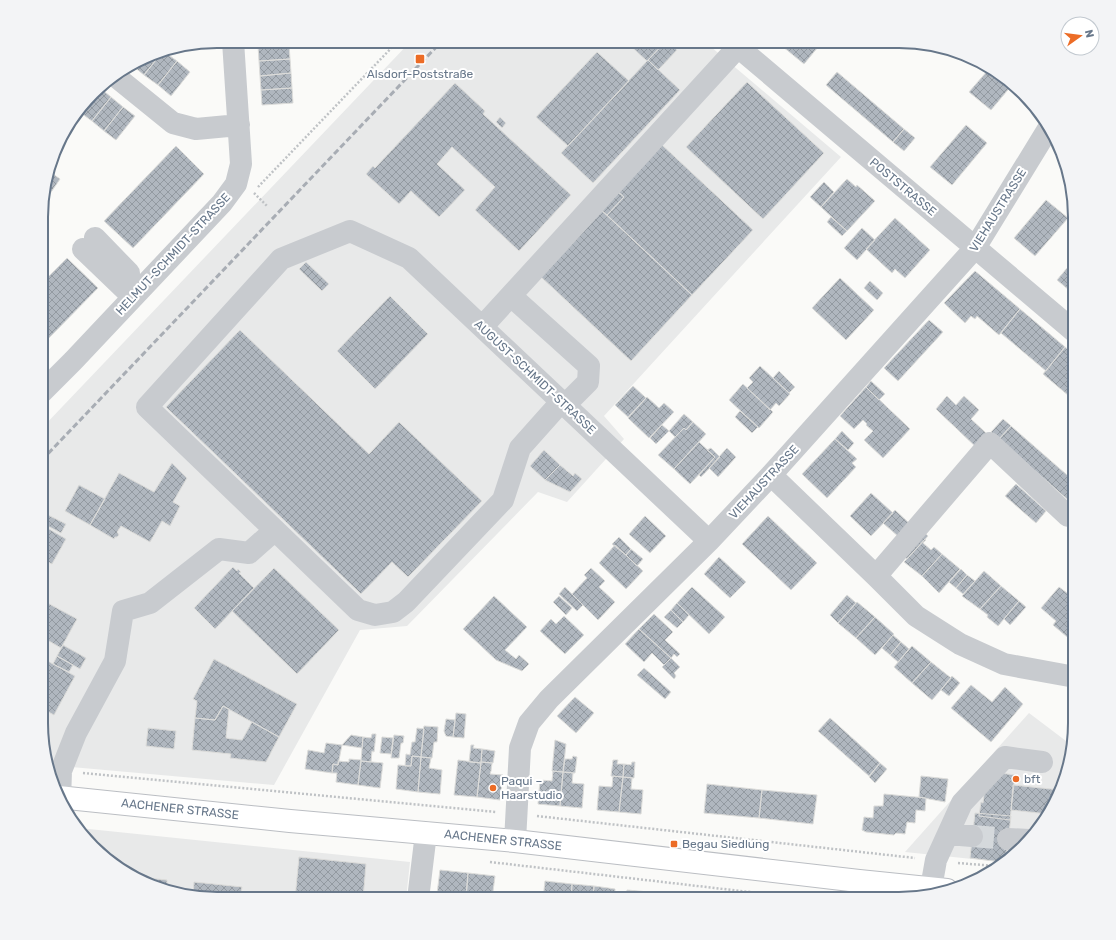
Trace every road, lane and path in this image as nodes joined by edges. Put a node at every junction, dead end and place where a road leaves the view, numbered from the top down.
1 (234, 48) edge
2 (730, 48) edge
3 (740, 48) edge
4 (119, 79) edge
5 (239, 125) junction
6 (1046, 133) edge
7 (253, 192) dead end
8 (267, 206) dead end
9 (89, 243) dead end
10 (975, 248) junction
11 (138, 292) junction
12 (511, 296) junction
13 (1068, 326) edge
14 (482, 327) junction
15 (48, 386) edge
16 (563, 403) junction
17 (772, 475) junction
18 (1068, 516) dead end
19 (275, 530) junction
20 (709, 541) junction
21 (876, 576) junction
22 (1068, 676) edge
23 (1042, 762) dead end
24 (60, 785) edge
25 (65, 799) edge
26 (426, 833) junction
27 (948, 834) junction
28 (972, 836) tunnel mouth
29 (515, 841) junction
30 (939, 887) edge
31 (931, 889) edge
32 (858, 890) edge
33 (419, 892) edge

1 - 5 street, HELMUT-SCHMIDT-STRASSE
2 - 12 street
3 - 10 street, POSTSTRASSE
4 - 5 street
5 - 11 street, HELMUT-SCHMIDT-STRASSE
6 - 10 street, VIEHAUSTRASSE
7 - 8 path
9 - 11 street
10 - 13 street, POSTSTRASSE
10 - 17 street, VIEHAUSTRASSE
11 - 15 street, HELMUT-SCHMIDT-STRASSE
12 - 14 street
12 - 16 street
14 - 16 street, AUGUST-SCHMIDT-STRASSE
14 - 19 street, AUGUST-SCHMIDT-STRASSE
16 - 19 street
16 - 20 street, AUGUST-SCHMIDT-STRASSE
17 - 20 street, VIEHAUSTRASSE
17 - 21 street
18 - 21 street
19 - 24 street
20 - 29 street, VIEHAUSTRASSE
21 - 22 street
23 - 27 street
25 - 26 main road, AACHENER STRASSE
26 - 29 main road, AACHENER STRASSE
26 - 33 street
27 - 28 street
27 - 30 street
29 - 32 main road, AACHENER STRASSE
31 - 32 main road, AACHENER STRASSE

